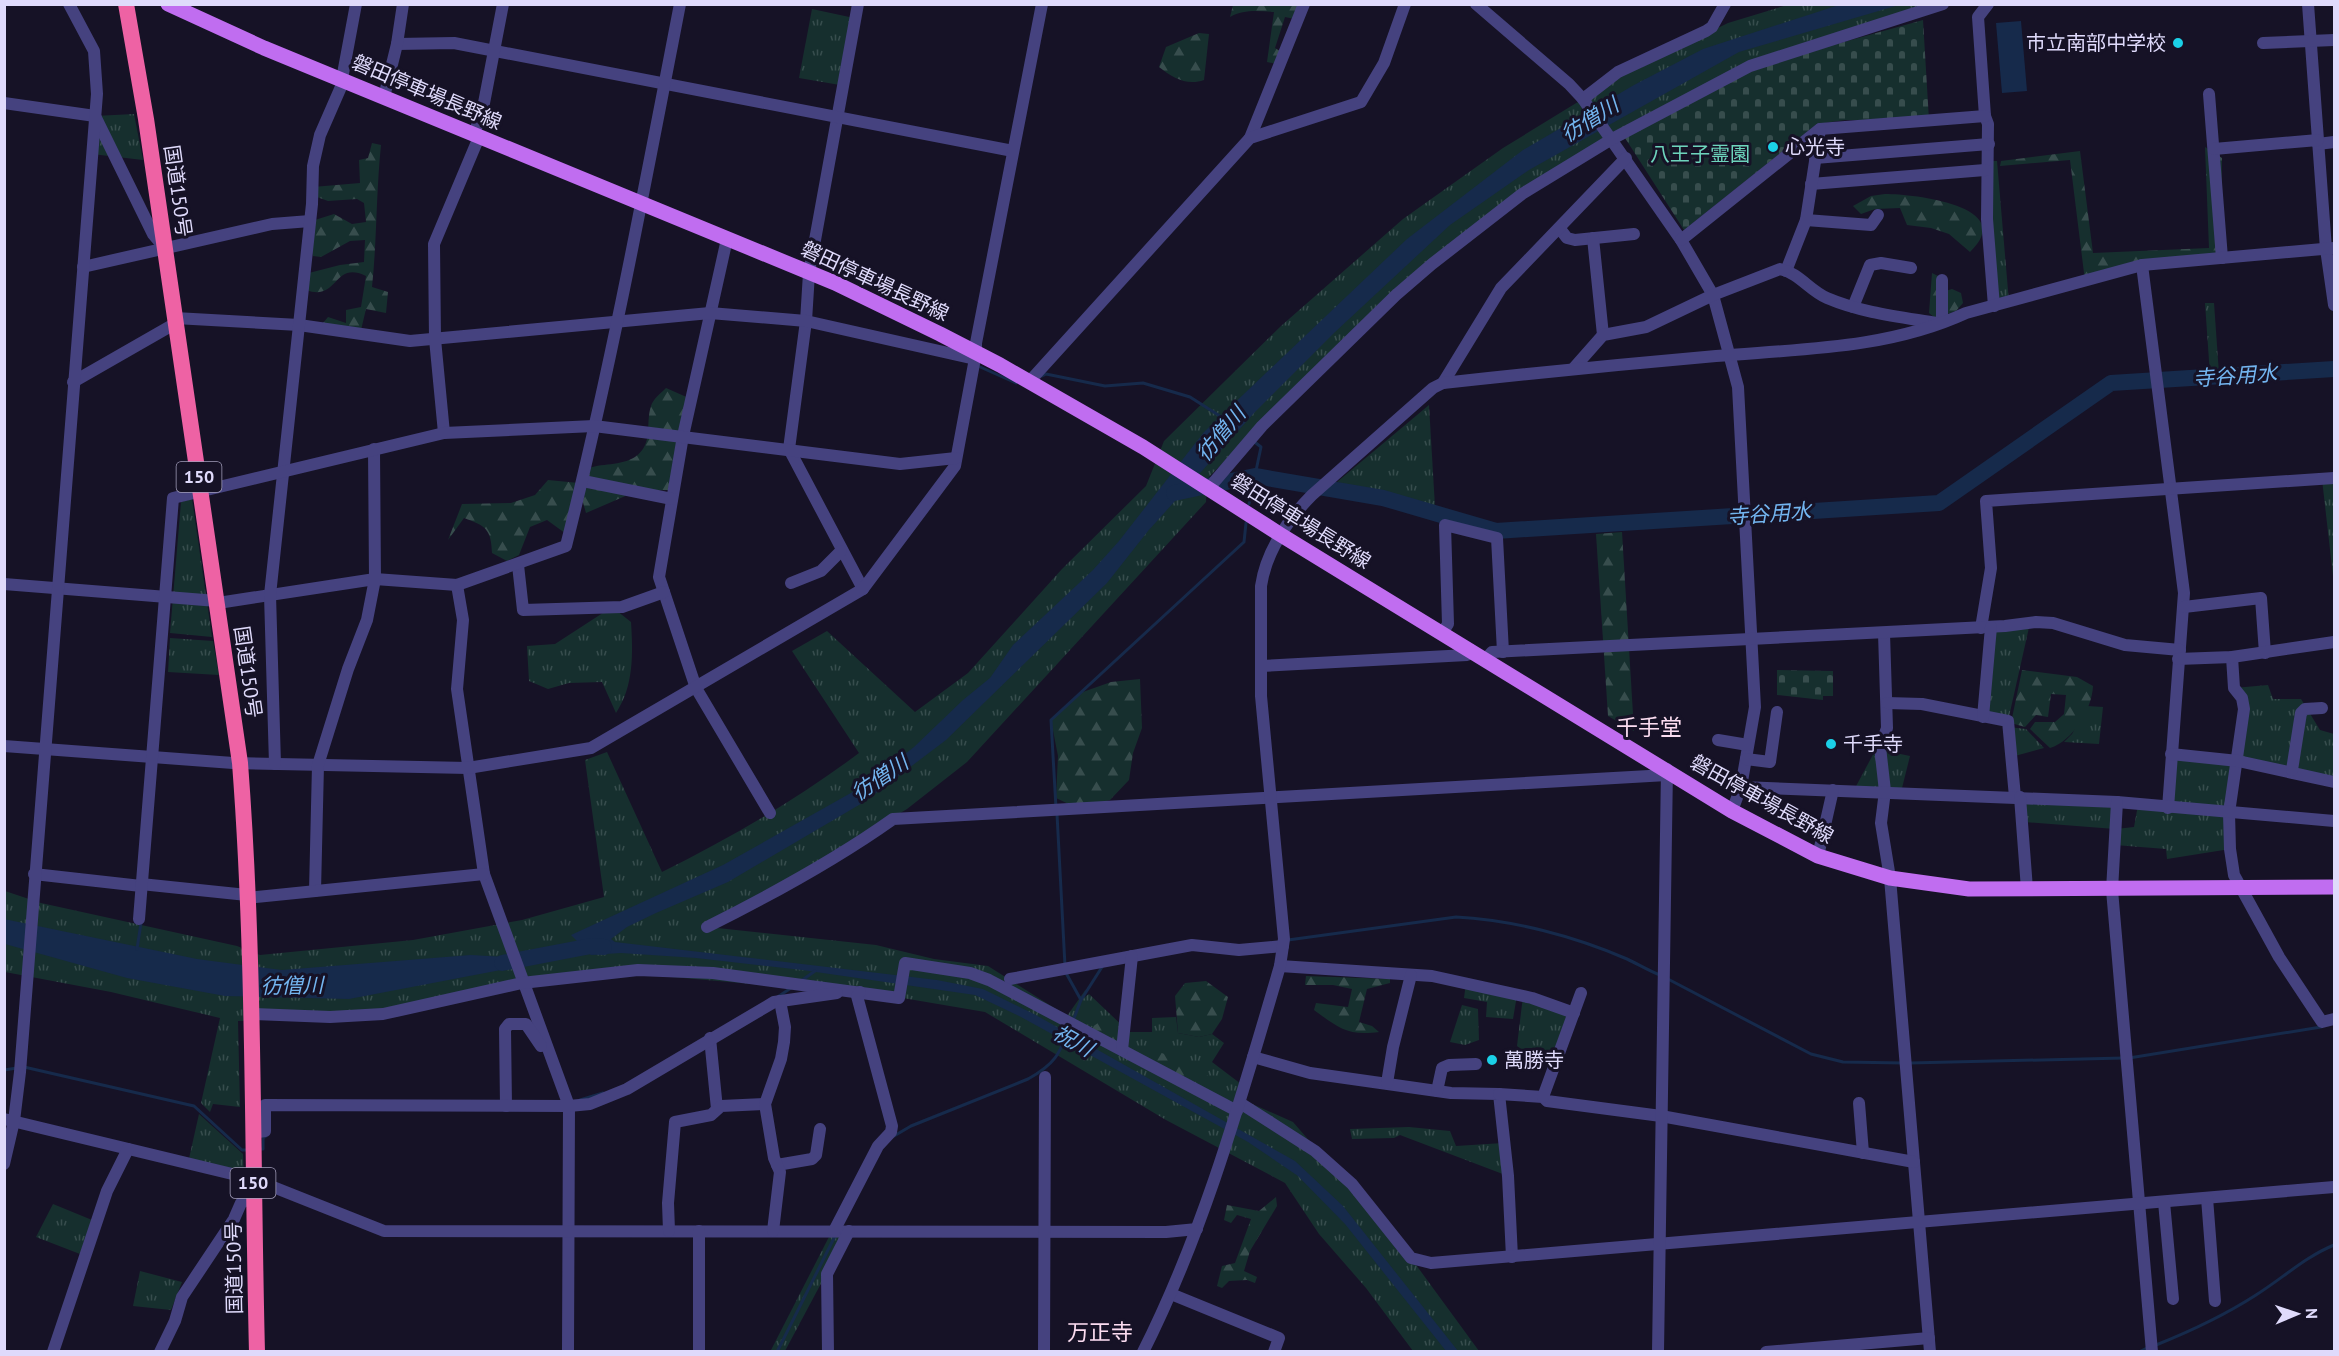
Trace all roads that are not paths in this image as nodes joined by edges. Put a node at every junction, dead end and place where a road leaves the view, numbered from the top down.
1 (69, 4) edge
2 (126, 4) edge
3 (356, 4) edge
4 (403, 4) edge
5 (503, 4) edge
6 (680, 4) edge
7 (858, 4) edge
8 (1042, 4) edge
9 (1405, 4) edge
10 (1476, 4) edge
11 (1725, 4) edge
12 (1943, 4) edge
13 (1988, 4) edge
14 (2308, 4) edge
15 (1302, 5) edge
16 (176, 6) edge
17 (1492, 10) edge
18 (2310, 40) junction
19 (2334, 40) edge
20 (2263, 43) dead end
21 (397, 44) junction
22 (494, 50) junction
23 (343, 80) junction
24 (665, 83) junction
25 (2209, 94) dead end
26 (384, 98) junction
27 (1583, 99) junction
28 (4, 103) edge
29 (95, 116) junction
30 (1985, 116) junction
31 (837, 117) junction
32 (1820, 129) junction
33 (477, 136) junction
34 (1611, 137) junction
35 (1250, 138) junction
36 (2318, 142) junction
37 (2334, 142) edge
38 (1989, 144) junction
39 (2214, 149) junction
40 (1013, 151) junction
41 (1626, 158) junction
42 (1815, 158) junction
43 (1985, 170) junction
44 (1810, 184) junction
45 (643, 204) junction
46 (1878, 215) dead end
47 (1806, 220) junction
48 (310, 221) junction
49 (1560, 229) junction
50 (1634, 234) dead end
51 (1593, 238) junction
52 (727, 239) junction
53 (1681, 240) junction
54 (165, 248) junction
55 (2330, 249) edge
56 (2222, 258) junction
57 (2142, 265) junction
58 (83, 267) junction
59 (1911, 268) dead end
60 (1786, 271) junction
61 (809, 273) junction
62 (1942, 280) dead end
63 (1713, 295) junction
64 (2334, 305) edge
65 (1994, 306) junction
66 (1853, 307) junction
67 (710, 313) junction
68 (617, 318) junction
69 (176, 321) junction
70 (806, 321) junction
71 (1941, 323) junction
72 (299, 325) junction
73 (1603, 335) junction
74 (433, 339) junction
75 (1729, 355) junction
76 (976, 356) junction
77 (1573, 369) junction
78 (73, 382) junction
79 (1029, 382) junction
80 (1443, 383) junction
81 (594, 426) junction
82 (444, 433) junction
83 (683, 436) junction
84 (789, 449) junction
85 (374, 450) junction
86 (956, 458) junction
87 (282, 469) junction
88 (2334, 478) edge
89 (583, 481) junction
90 (1209, 488) junction
91 (2170, 490) junction
92 (201, 491) junction
93 (672, 499) junction
94 (1281, 535) junction
95 (840, 551) junction
96 (518, 565) junction
97 (375, 579) junction
98 (791, 583) dead end
99 (4, 584) edge
100 (458, 585) junction
101 (56, 589) junction
102 (863, 589) junction
103 (664, 592) junction
104 (270, 595) junction
105 (168, 598) junction
106 (218, 602) junction
107 (2184, 607) junction
108 (1986, 627) junction
109 (1442, 633) junction
110 (1884, 633) junction
111 (1752, 639) junction
112 (2334, 642) edge
113 (1471, 650) junction
114 (1503, 652) junction
115 (2265, 653) junction
116 (2179, 655) junction
117 (2232, 657) junction
118 (1486, 659) junction
119 (1261, 666) junction
120 (696, 688) junction
121 (1887, 703) junction
122 (2322, 708) dead end
123 (1777, 712) dead end
124 (1983, 717) junction
125 (1718, 740) dead end
126 (1748, 745) junction
127 (4, 746) edge
128 (44, 749) junction
129 (2171, 754) junction
130 (155, 757) junction
131 (1746, 759) junction
132 (2238, 761) junction
133 (240, 764) junction
134 (275, 764) junction
135 (318, 765) junction
136 (468, 768) junction
137 (2292, 770) junction
138 (1667, 772) junction
139 (2334, 782) edge
140 (1741, 787) junction
141 (1833, 790) junction
142 (1884, 791) junction
143 (1270, 796) junction
144 (2018, 797) junction
145 (2117, 802) junction
146 (2168, 808) junction
147 (1732, 811) junction
148 (770, 813) dead end
149 (2229, 813) junction
150 (2334, 821) edge
151 (1818, 856) junction
152 (34, 874) junction
153 (484, 874) junction
154 (1890, 878) junction
155 (144, 885) junction
156 (2334, 887) edge
157 (2027, 889) junction
158 (2239, 889) junction
159 (2112, 890) junction
160 (315, 891) junction
161 (247, 897) junction
162 (139, 919) dead end
163 (707, 927) dead end
164 (1283, 946) junction
165 (1132, 956) junction
166 (1280, 966) junction
167 (1412, 975) junction
168 (1010, 979) dead end
169 (522, 983) junction
170 (858, 991) junction
171 (1581, 993) dead end
172 (780, 1001) junction
173 (1574, 1013) junction
174 (251, 1014) junction
175 (2334, 1019) edge
176 (710, 1038) junction
177 (1122, 1050) junction
178 (1253, 1057) junction
179 (553, 1064) junction
180 (1476, 1064) dead end
181 (1045, 1077) dead end
182 (1387, 1083) junction
183 (1437, 1091) junction
184 (1499, 1094) junction
185 (1543, 1097) junction
186 (568, 1103) junction
187 (1859, 1103) dead end
188 (506, 1104) junction
189 (765, 1104) junction
190 (717, 1109) junction
191 (1237, 1111) junction
192 (1661, 1116) junction
193 (9, 1120) edge
194 (820, 1129) dead end
195 (252, 1133) junction
196 (128, 1149) junction
197 (1863, 1153) junction
198 (1914, 1162) junction
199 (4, 1164) edge
200 (777, 1165) junction
201 (253, 1179) junction
202 (2334, 1187) edge
203 (254, 1196) junction
204 (2207, 1198) junction
205 (2164, 1202) junction
206 (2141, 1204) junction
207 (1920, 1222) junction
208 (1197, 1229) junction
209 (569, 1231) junction
210 (669, 1231) junction
211 (699, 1231) junction
212 (773, 1231) junction
213 (834, 1231) junction
214 (849, 1231) junction
215 (1044, 1232) junction
216 (1659, 1244) junction
217 (1512, 1257) junction
218 (1171, 1294) junction
219 (2173, 1299) dead end
220 (2215, 1301) dead end
221 (1929, 1338) junction
222 (1812, 1350) edge
223 (53, 1352) edge
224 (160, 1352) edge
225 (257, 1352) edge
226 (568, 1352) edge
227 (699, 1352) edge
228 (828, 1352) edge
229 (1044, 1352) edge
230 (1143, 1352) edge
231 (1274, 1352) edge
232 (1658, 1352) edge
233 (1766, 1352) edge
234 (1930, 1352) edge
235 (2152, 1352) edge

1 - 29 street
2 - 54 highway, 国道150号 / 150
3 - 23 street
4 - 21 street
5 - 22 street
6 - 24 street
7 - 31 street
8 - 40 street
9 - 35 street
10 - 17 street
11 - 27 street
12 - 34 street
13 - 30 street
14 - 18 street
15 - 35 street
16 - 23 main road, 磐田停車場長野線
17 - 27 street
18 - 19 street
18 - 20 street
18 - 36 street
21 - 22 street
21 - 26 street
22 - 24 street
22 - 33 street
23 - 26 main road, 磐田停車場長野線
23 - 48 street
24 - 31 street
24 - 45 street
25 - 39 street
26 - 33 main road, 磐田停車場長野線
27 - 34 street
28 - 29 street
29 - 54 street
29 - 58 street
30 - 32 street
30 - 38 street
31 - 40 street
31 - 61 street
32 - 42 street
32 - 53 street
33 - 45 main road, 磐田停車場長野線
33 - 74 street
34 - 41 street
34 - 90 street
35 - 79 street
36 - 37 street
36 - 39 street
36 - 55 street
38 - 42 street
38 - 43 street
39 - 56 street
40 - 76 street
41 - 49 street
41 - 53 street
42 - 44 street
43 - 44 street
43 - 65 street
44 - 47 street
45 - 52 main road, 磐田停車場長野線
45 - 68 street
46 - 47 street
47 - 60 street
48 - 54 street
48 - 72 street
49 - 51 street
49 - 80 street
50 - 51 street
51 - 73 street
52 - 61 main road, 磐田停車場長野線
52 - 67 street
53 - 63 street
54 - 58 street
54 - 69 highway, 国道150号 / 150
55 - 56 street
55 - 64 street
56 - 57 street
57 - 65 street
57 - 91 street
58 - 78 street
59 - 66 street
60 - 63 street
60 - 66 street
61 - 70 street
61 - 76 main road, 磐田停車場長野線
62 - 71 street
63 - 73 street
63 - 75 street
65 - 71 street
66 - 71 street
67 - 68 street
67 - 70 street
67 - 83 street
68 - 74 street
68 - 81 street
69 - 72 street
69 - 78 street
69 - 92 highway, 国道150号 / 150
70 - 76 street
70 - 84 street
71 - 75 street
72 - 74 street
72 - 87 street
73 - 77 street
74 - 82 street
75 - 77 street
75 - 111 street
76 - 79 main road, 磐田停車場長野線
76 - 86 street
77 - 80 street
78 - 101 street
79 - 90 main road, 磐田停車場長野線
80 - 94 street
81 - 82 street
81 - 83 street
81 - 89 street
82 - 85 street
83 - 84 street
83 - 93 street
84 - 86 street
84 - 95 street
85 - 87 street
85 - 97 street
86 - 102 street
87 - 92 street
87 - 104 street
88 - 91 street
89 - 93 street
89 - 96 street
90 - 94 main road, 磐田停車場長野線
91 - 107 street
91 - 108 street
92 - 105 street
92 - 106 highway, 国道150号 / 150
93 - 103 street
94 - 109 main road, 磐田停車場長野線
94 - 119 street
95 - 98 street
95 - 102 street
96 - 100 street
96 - 103 street
97 - 100 street
97 - 104 street
97 - 135 street
99 - 101 street
100 - 136 street
101 - 105 street
101 - 128 street
102 - 120 street
103 - 120 street
104 - 106 street
104 - 134 street
105 - 106 street
105 - 130 street
106 - 133 highway, 国道150号 / 150
107 - 115 street
107 - 116 street
108 - 110 street
108 - 116 street
108 - 124 street
109 - 113 main road, 磐田停車場長野線
109 - 114 street
110 - 111 street
110 - 121 street
111 - 114 street
111 - 126 street
112 - 115 street
113 - 118 main road, 磐田停車場長野線
113 - 119 street
114 - 118 street
115 - 117 street
116 - 117 street
116 - 129 street
117 - 132 street
118 - 138 main road, 磐田停車場長野線
119 - 143 street
120 - 136 street
120 - 148 street
121 - 124 street
121 - 142 street
122 - 137 street
123 - 131 street
124 - 144 street
125 - 126 street
126 - 131 street
127 - 128 street
128 - 130 street
128 - 152 street
129 - 132 street
129 - 146 street
130 - 133 street
130 - 155 street
131 - 140 street
132 - 137 street
132 - 149 street
133 - 134 street
133 - 161 highway, 国道150号 / 150
134 - 135 street
135 - 136 street
135 - 160 street
136 - 153 street
137 - 139 street
138 - 143 street
138 - 147 main road, 磐田停車場長野線
138 - 192 street
140 - 141 street
140 - 147 street
141 - 142 street
141 - 151 street
142 - 144 street
142 - 154 street
143 - 163 street
143 - 164 street
144 - 145 street
144 - 157 street
145 - 146 street
145 - 159 street
146 - 149 street
147 - 151 main road, 磐田停車場長野線
149 - 150 street
149 - 158 street
151 - 154 main road, 磐田停車場長野線
152 - 155 street
152 - 193 street
153 - 160 street
153 - 169 street
154 - 157 main road, 磐田停車場長野線
154 - 198 street
155 - 161 street
155 - 162 street
156 - 158 main road, 磐田停車場長野線
157 - 159 main road, 磐田停車場長野線
158 - 159 main road, 磐田停車場長野線
158 - 175 street
159 - 206 street
160 - 161 street
161 - 174 highway, 国道150号 / 150
164 - 165 street
164 - 166 street
165 - 168 street
165 - 177 street
166 - 167 street
166 - 178 street
167 - 173 street
167 - 182 street
169 - 170 street
169 - 174 street
169 - 179 street
170 - 172 street
170 - 177 street
170 - 213 street
171 - 173 street
172 - 176 street
172 - 189 street
173 - 185 street
174 - 195 highway, 国道150号 / 150
176 - 186 street
176 - 190 street
177 - 191 street
178 - 182 street
178 - 191 street
179 - 186 street
179 - 188 street
180 - 183 street
181 - 215 street
182 - 183 street
183 - 184 street
184 - 185 street
184 - 217 street
185 - 192 street
186 - 188 street
186 - 209 street
187 - 197 street
188 - 195 street
189 - 190 street
189 - 200 street
190 - 210 street
191 - 208 street
191 - 217 street
192 - 197 street
192 - 216 street
193 - 196 street
193 - 199 street
194 - 200 street
195 - 201 highway, 国道150号 / 150
196 - 201 street
196 - 223 street
197 - 198 street
198 - 207 street
200 - 212 street
201 - 203 highway, 国道150号 / 150
201 - 209 street
202 - 204 street
203 - 224 street
203 - 225 highway, 国道150号 / 150
204 - 205 street
204 - 220 street
205 - 206 street
205 - 219 street
206 - 207 street
206 - 235 street
207 - 216 street
207 - 221 street
208 - 215 street
208 - 218 street
209 - 210 street
209 - 226 street
210 - 211 street
211 - 212 street
211 - 227 street
212 - 213 street
213 - 214 street
214 - 215 street
214 - 228 street
215 - 229 street
216 - 217 street
216 - 232 street
218 - 230 street
218 - 231 street
221 - 222 street
221 - 234 street
222 - 233 street

